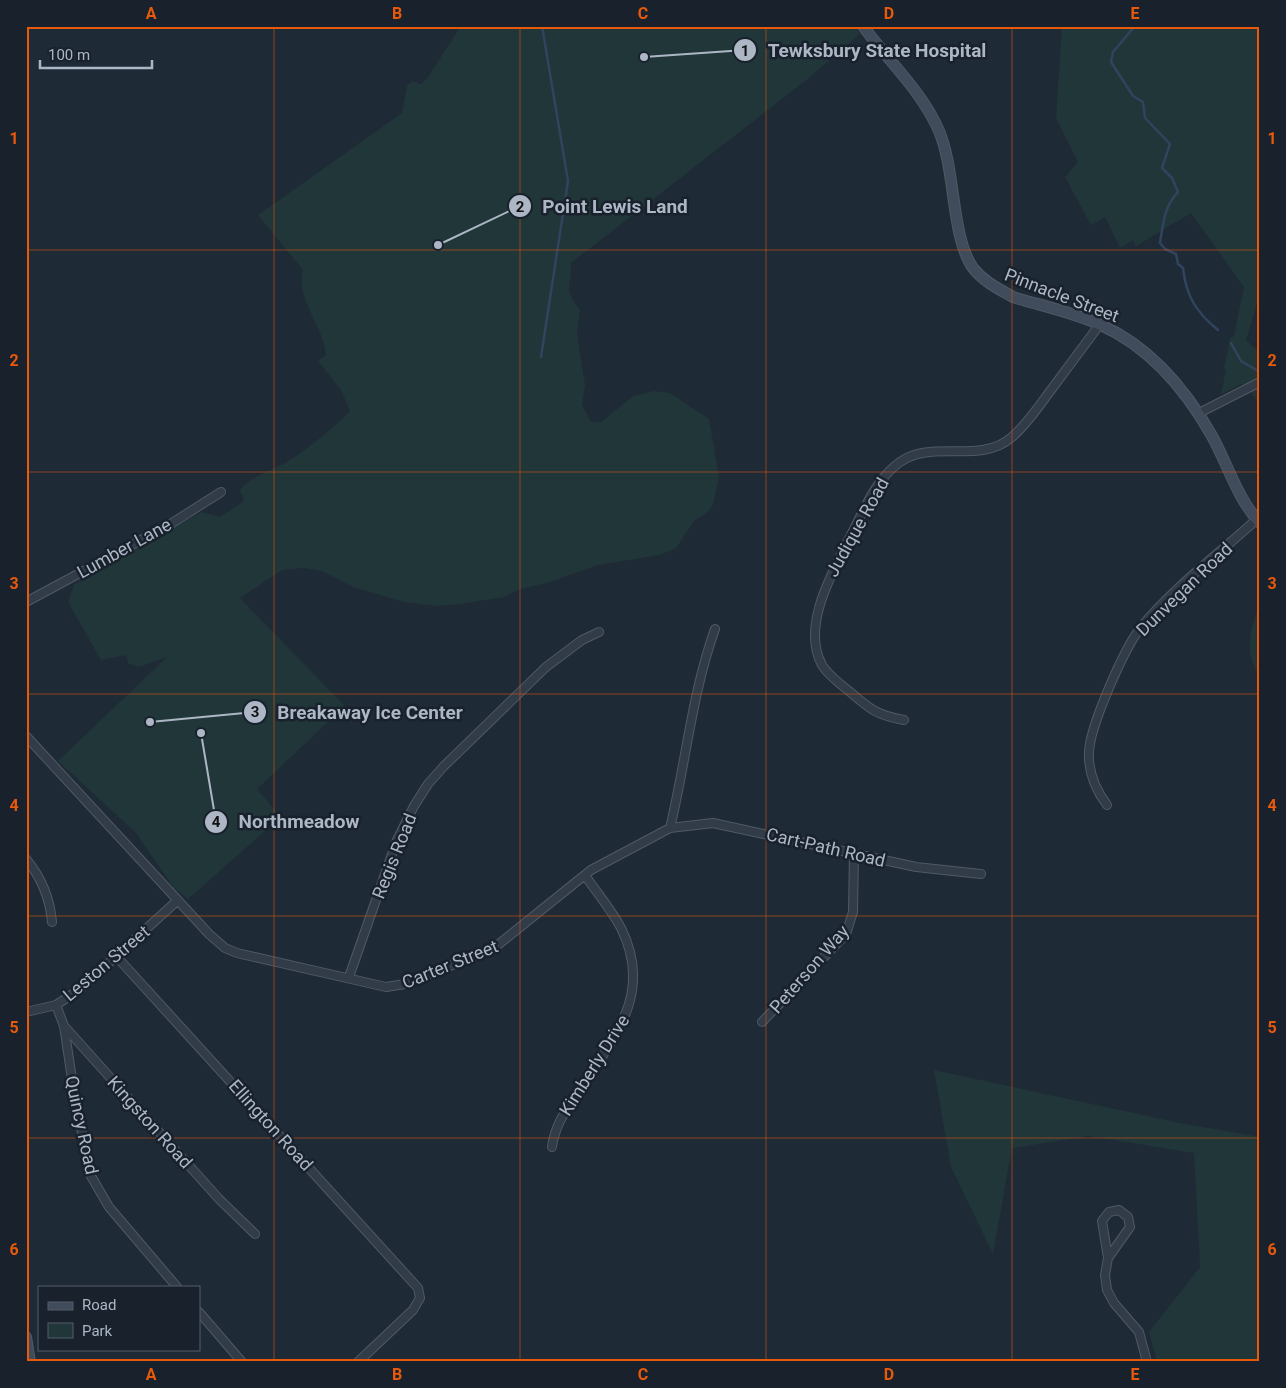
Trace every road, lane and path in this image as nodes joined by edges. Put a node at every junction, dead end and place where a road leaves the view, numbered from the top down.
1 (863, 26) edge
2 (1100, 324) junction
3 (1260, 382) edge
4 (1199, 413) junction
5 (221, 492) dead end
6 (1258, 521) edge
7 (26, 602) edge
8 (715, 629) dead end
9 (599, 632) dead end
10 (904, 720) dead end
11 (26, 736) edge
12 (1107, 805) dead end
13 (670, 828) junction
14 (854, 853) junction
15 (26, 860) edge
16 (585, 874) junction
17 (981, 874) dead end
18 (178, 900) junction
19 (52, 922) dead end
20 (116, 956) junction
21 (349, 977) junction
22 (56, 1005) junction
23 (26, 1012) edge
24 (762, 1022) dead end
25 (64, 1026) junction
26 (552, 1147) dead end
27 (254, 1234) dead end
28 (1108, 1258) junction
29 (176, 1286) edge
30 (200, 1313) edge
31 (26, 1337) edge
32 (30, 1362) edge
33 (242, 1362) edge
34 (358, 1362) edge
35 (1147, 1362) edge

1 - 2 street, Pinnacle Street
2 - 4 street, Pinnacle Street
2 - 10 street, Judique Road
3 - 4 street
4 - 6 street, Pinnacle Street
5 - 7 street, Lumber Lane
6 - 12 street, Dunvegan Road
8 - 13 street
9 - 21 street, Regis Road
11 - 18 street, Carter Street
13 - 14 street, Cart-Path Road
13 - 16 street, Carter Street
14 - 17 street, Cart-Path Road
14 - 24 street, Peterson Way
15 - 19 street
16 - 21 street, Carter Street
16 - 26 street, Kimberly Drive
18 - 20 street, Leston Street
18 - 21 street, Carter Street
20 - 22 street, Leston Street
20 - 34 street, Ellington Road
22 - 23 street, Leston Street
22 - 25 street, Kingston Road
25 - 27 street, Kingston Road
25 - 29 street, Quincy Road
28 - 28 street
28 - 35 street
30 - 33 street
31 - 32 street

